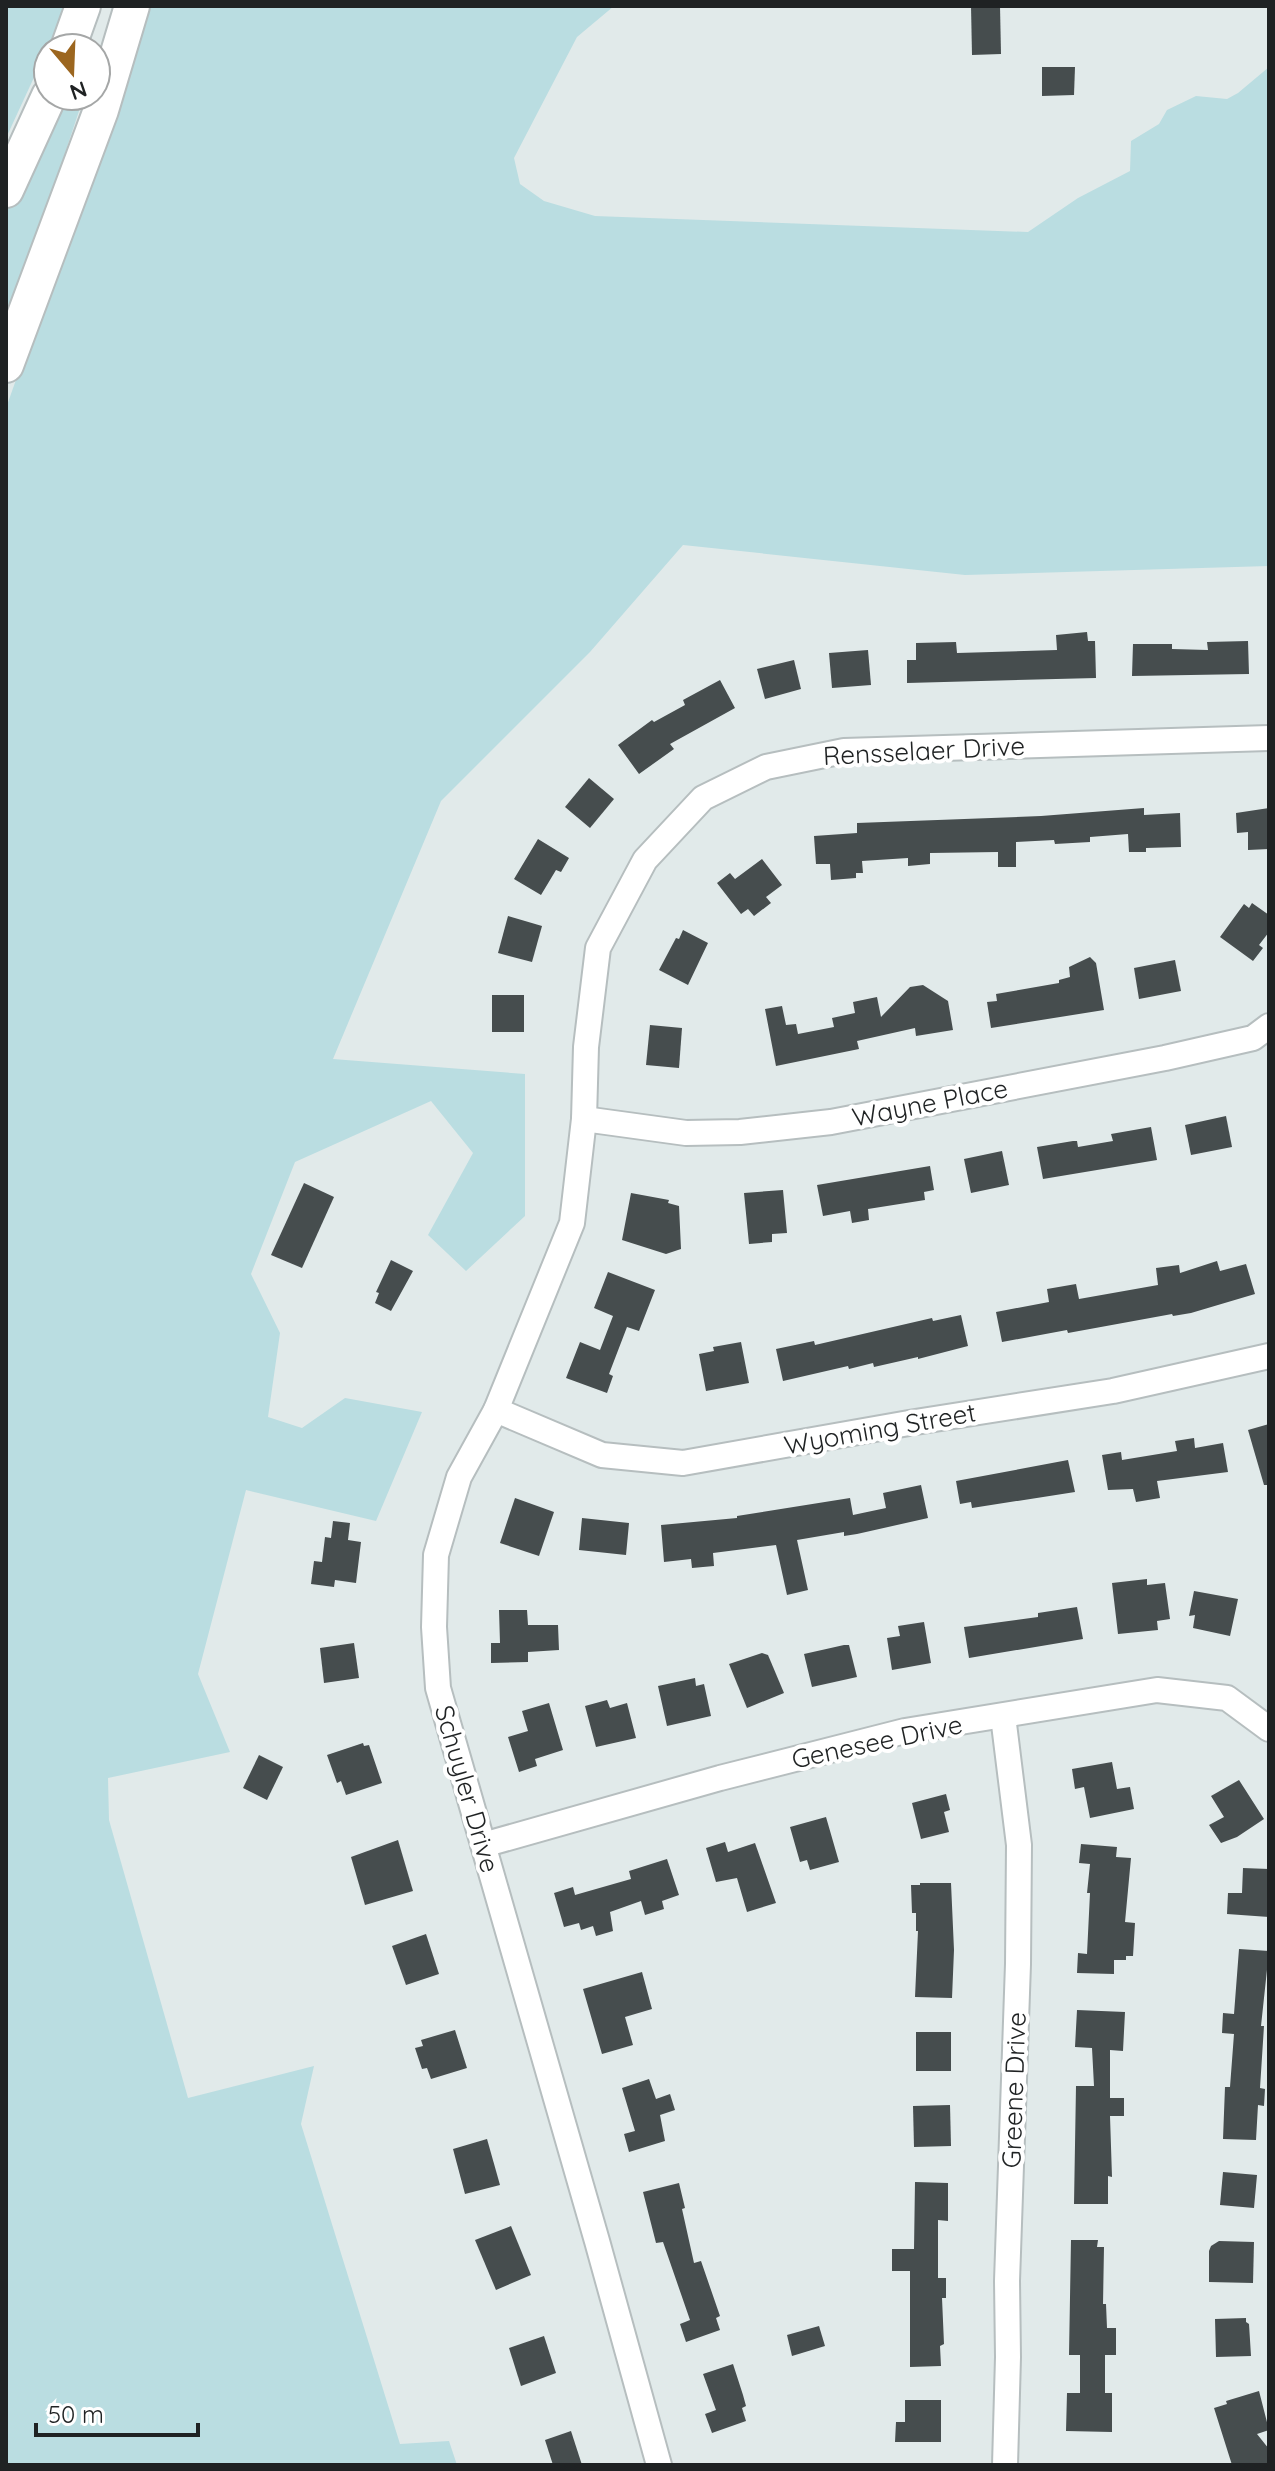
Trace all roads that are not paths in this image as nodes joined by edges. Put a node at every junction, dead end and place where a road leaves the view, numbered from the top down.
1 (83, 6) edge
2 (132, 6) edge
3 (74, 32) edge
4 (42, 112) edge
5 (6, 190) edge
6 (6, 365) edge
7 (1269, 738) edge
8 (1269, 1026) edge
9 (584, 1119) junction
10 (1269, 1356) edge
11 (496, 1410) junction
12 (1003, 1716) junction
13 (1269, 1729) edge
14 (483, 1845) junction
15 (659, 2465) edge
16 (1005, 2465) edge

1 - 3 highway
2 - 6 highway
4 - 5 highway
7 - 9 street, Rensselaer Drive
8 - 9 street, Wayne Place
9 - 11 street, Schuyler Drive
10 - 11 street, Wyoming Street
11 - 14 street, Schuyler Drive
12 - 13 street, Genesee Drive
12 - 14 street, Genesee Drive
12 - 16 street, Greene Drive
14 - 15 street, Schuyler Drive

